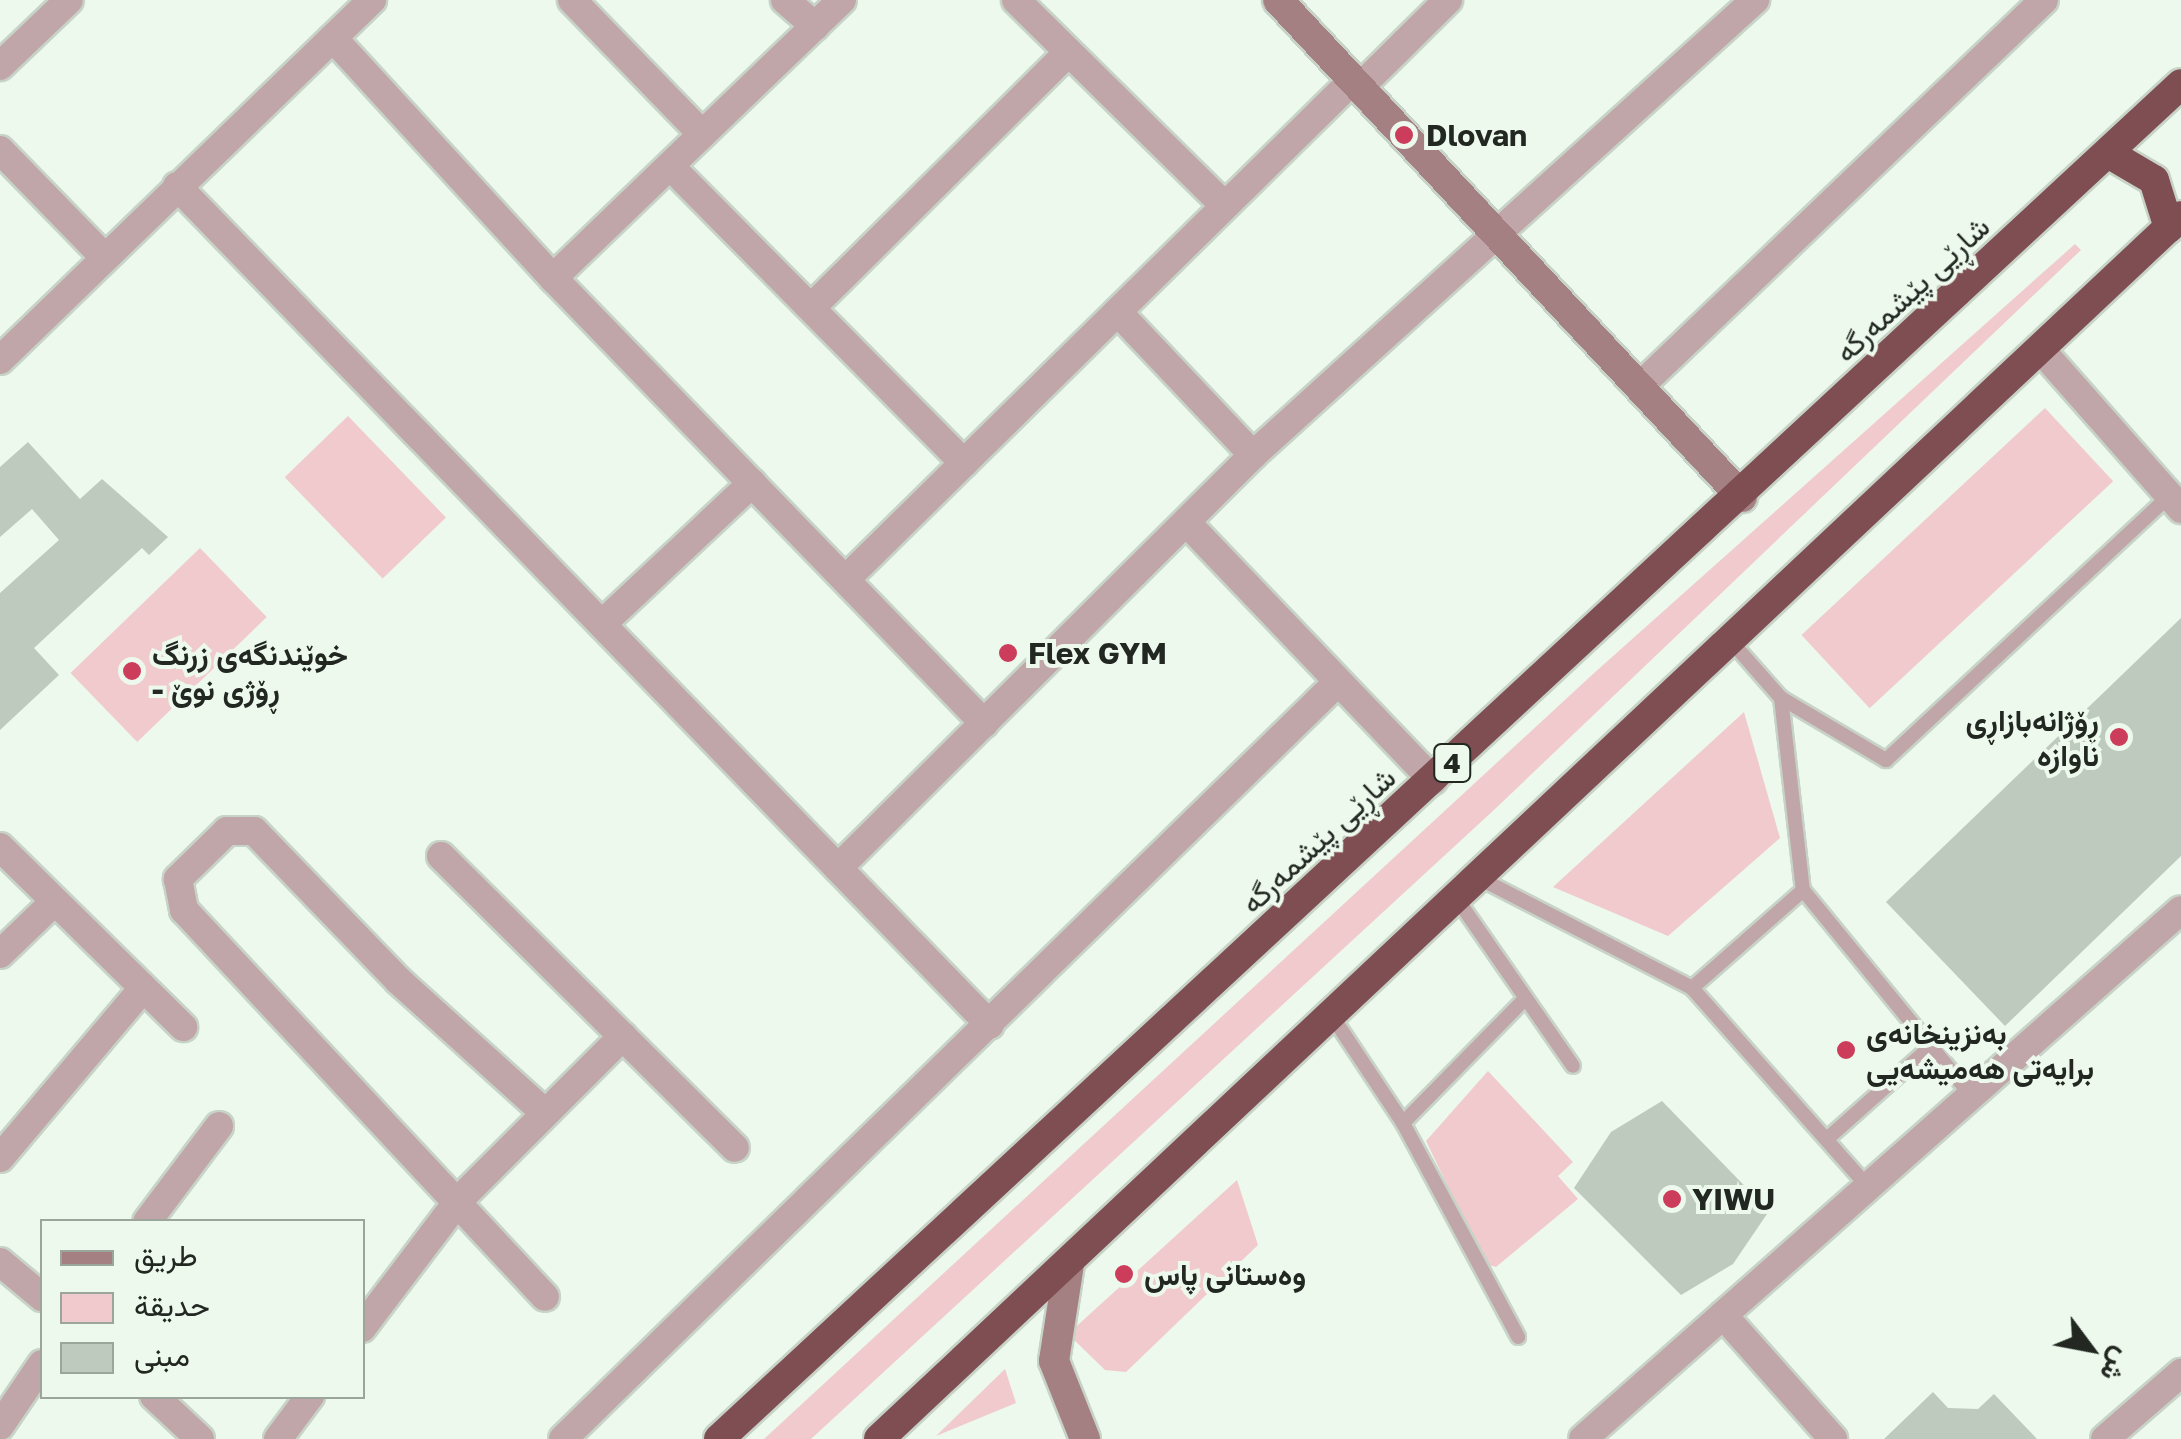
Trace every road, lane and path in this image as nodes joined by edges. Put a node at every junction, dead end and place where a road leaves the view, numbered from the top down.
1 (69, 0) edge
2 (372, 0) edge
3 (572, 0) edge
4 (785, 0) edge
5 (842, 0) edge
6 (1016, 0) edge
7 (1278, 0) edge
8 (1448, 0) edge
9 (2044, 0) edge
10 (1748, 2) edge
11 (815, 26) junction
12 (333, 38) junction
13 (1068, 54) junction
14 (0, 66) edge
15 (1357, 84) junction
16 (2181, 84) edge
17 (702, 134) junction
18 (0, 150) edge
19 (2108, 152) junction
20 (670, 166) junction
21 (176, 186) junction
22 (1225, 206) junction
23 (2175, 222) edge
24 (1499, 236) junction
25 (104, 257) junction
26 (553, 278) junction
27 (813, 306) junction
28 (1118, 312) junction
29 (2041, 350) junction
30 (0, 360) edge
31 (1640, 387) junction
32 (1253, 455) junction
33 (964, 462) junction
34 (752, 483) junction
35 (2177, 496) edge
36 (1742, 497) junction
37 (1187, 523) junction
38 (846, 579) junction
39 (602, 624) junction
40 (1730, 639) junction
41 (1338, 682) junction
42 (1782, 698) junction
43 (984, 723) junction
44 (1433, 780) junction
45 (0, 847) edge
46 (441, 856) dead end
47 (838, 868) junction
48 (1468, 889) junction
49 (1803, 890) junction
50 (54, 902) junction
51 (2181, 910) edge
52 (0, 954) edge
53 (143, 988) junction
54 (1692, 988) junction
55 (1526, 998) junction
56 (1330, 1012) junction
57 (990, 1025) junction
58 (184, 1027) dead end
59 (623, 1036) junction
60 (1928, 1049) junction
61 (1573, 1066) dead end
62 (1970, 1094) junction
63 (545, 1113) junction
64 (1403, 1123) junction
65 (219, 1126) dead end
66 (1826, 1140) junction
67 (735, 1148) dead end
68 (0, 1158) edge
69 (1868, 1186) junction
70 (458, 1201) junction
71 (149, 1219) edge
72 (0, 1262) edge
73 (1068, 1264) junction
74 (40, 1295) edge
75 (545, 1297) dead end
76 (1723, 1314) junction
77 (365, 1324) edge
78 (1518, 1337) dead end
79 (40, 1367) edge
80 (2181, 1373) edge
81 (157, 1399) edge
82 (308, 1399) edge
83 (0, 1426) edge
84 (200, 1439) edge
85 (278, 1439) edge
86 (563, 1439) edge
87 (719, 1439) edge
88 (879, 1439) edge
89 (1085, 1439) edge
90 (1583, 1439) edge
91 (1833, 1439) edge
92 (2105, 1439) edge

1 - 14 street
2 - 12 street
3 - 17 street
4 - 11 street
5 - 11 street
6 - 13 street
7 - 15 street
8 - 15 street
9 - 31 street
10 - 24 street
11 - 17 street
12 - 21 street
12 - 26 street
13 - 22 street
13 - 27 street
15 - 22 street
15 - 24 street
16 - 19 highway, شاڕێی پێشمەرگە / 4
17 - 20 street
18 - 25 street
19 - 23 highway
19 - 36 highway, شاڕێی پێشمەرگە / 4
20 - 26 street
20 - 27 street
21 - 25 street
21 - 39 street
22 - 28 street
23 - 29 highway
24 - 31 street
24 - 32 street
25 - 30 street
26 - 34 street
27 - 33 street
28 - 32 street
28 - 33 street
29 - 35 street
29 - 40 highway
31 - 36 street
32 - 37 street
33 - 38 street
34 - 38 street
34 - 39 street
35 - 42 lane
36 - 44 highway, شاڕێی پێشمەرگە / 4
37 - 41 street
37 - 43 street
38 - 43 street
39 - 47 street
40 - 42 lane
40 - 48 highway
41 - 44 street
41 - 57 street
42 - 49 lane
43 - 47 street
44 - 87 highway, شاڕێی پێشمەرگە / 4
45 - 50 street
46 - 59 street
47 - 57 street
48 - 54 lane
48 - 55 lane
48 - 56 highway
49 - 54 lane
49 - 60 lane
50 - 52 street
50 - 53 street
51 - 62 street
53 - 58 street
53 - 68 street
54 - 66 lane
55 - 61 lane
55 - 64 lane
56 - 64 lane
56 - 73 highway
57 - 86 street
59 - 63 street
59 - 67 street
60 - 62 lane
60 - 66 lane
62 - 69 street
63 - 70 street
63 - 70 street
64 - 78 lane
65 - 71 street
66 - 69 lane
69 - 76 street
70 - 75 street
70 - 77 street
72 - 74 street
73 - 88 highway
73 - 89 street
76 - 90 street
76 - 91 street
79 - 83 street
80 - 92 street
81 - 84 street
82 - 85 street

